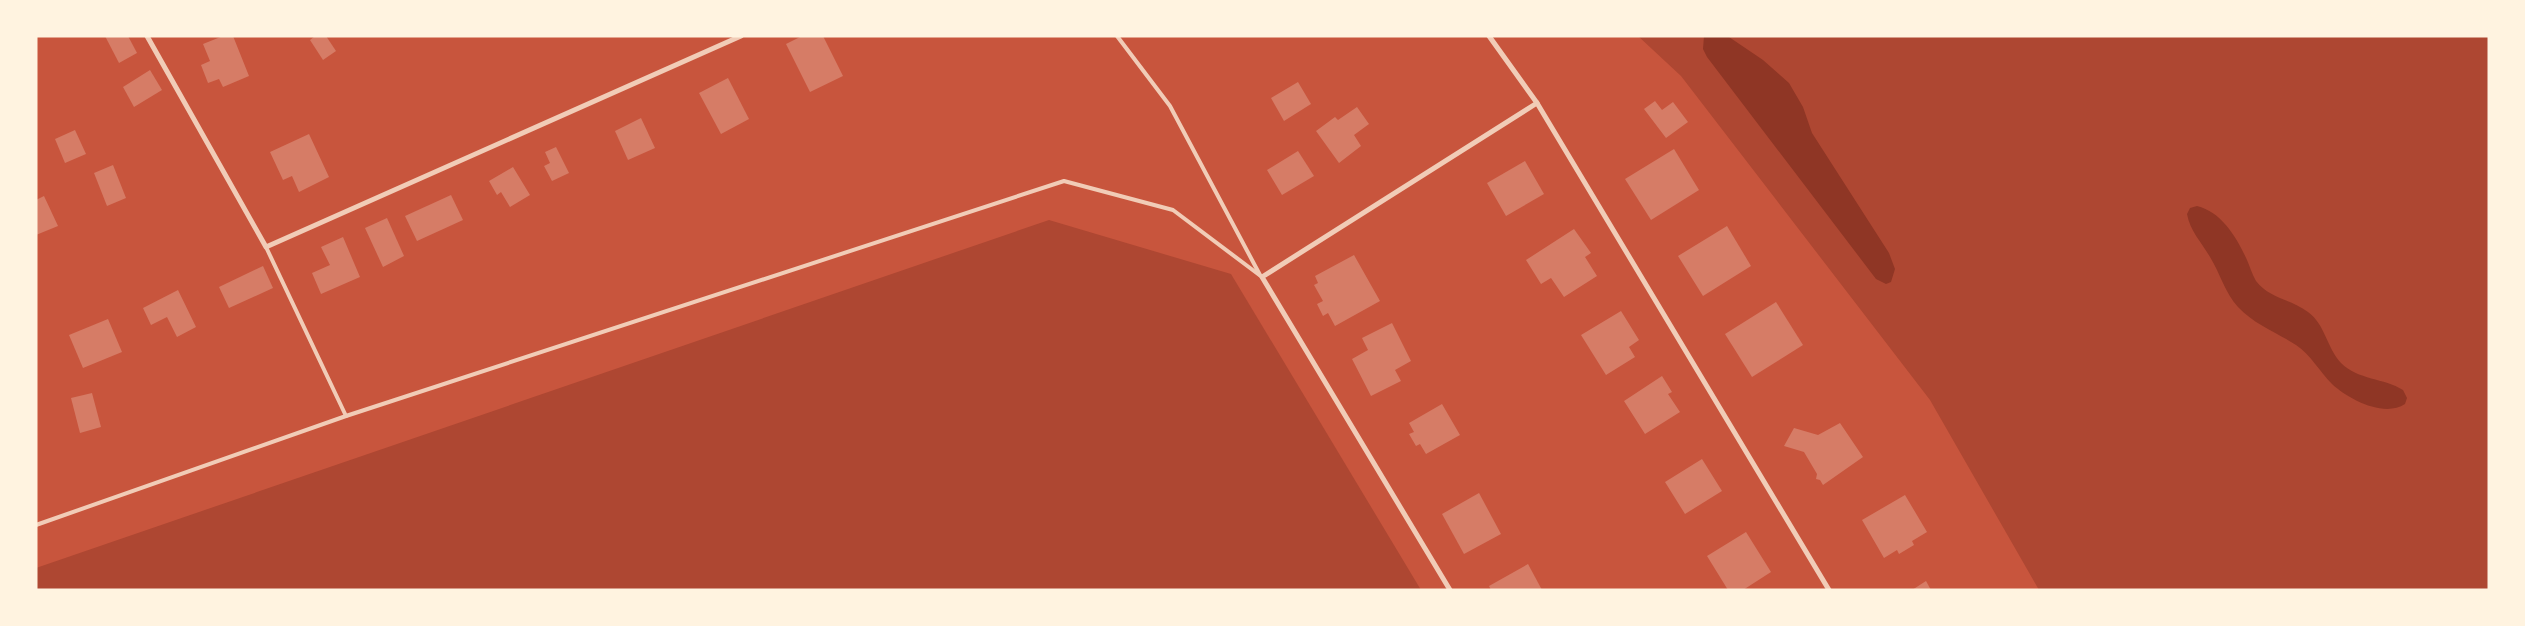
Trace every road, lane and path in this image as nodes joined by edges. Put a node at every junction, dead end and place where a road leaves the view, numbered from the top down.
1 (147, 36) edge
2 (741, 36) edge
3 (1118, 36) edge
4 (1489, 36) edge
5 (1537, 103) junction
6 (266, 247) junction
7 (1262, 277) junction
8 (346, 416) junction
9 (36, 525) edge
10 (1450, 590) edge
11 (1829, 590) edge

1 - 6 street
2 - 6 street
3 - 7 lane
4 - 5 street
5 - 7 street
5 - 11 street
6 - 8 lane
7 - 8 lane
7 - 10 street
8 - 9 lane

